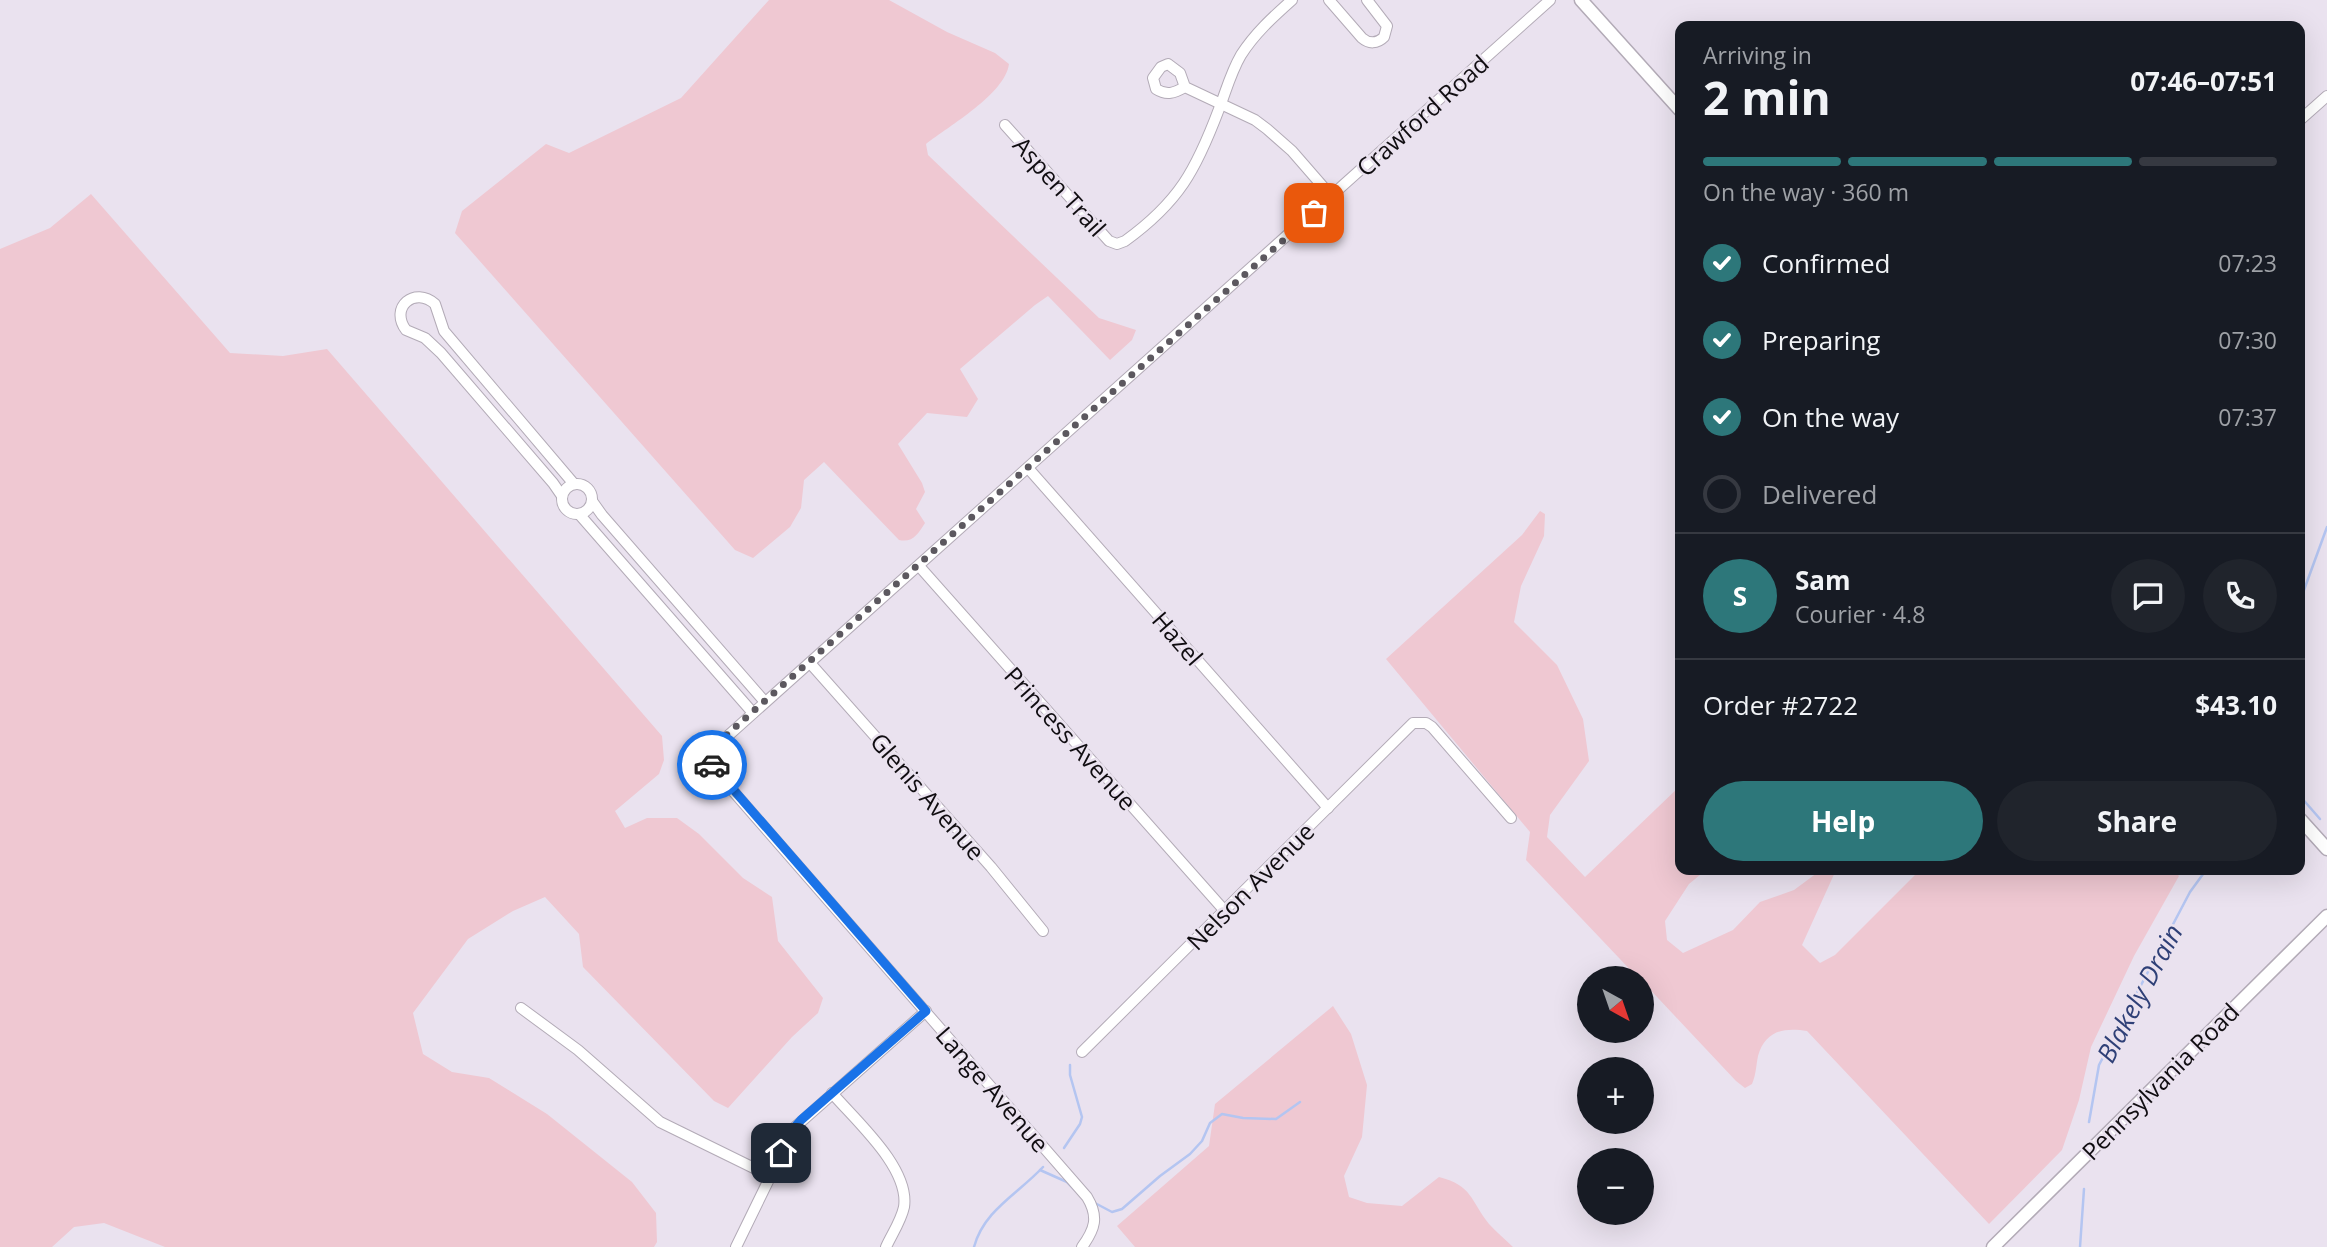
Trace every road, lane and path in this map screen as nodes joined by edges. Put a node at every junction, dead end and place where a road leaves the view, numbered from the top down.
1 (1292, 0) edge
2 (1329, 0) edge
3 (1367, 0) edge
4 (1581, 0) edge
5 (1544, 2) edge
6 (1185, 87) dead end
7 (2327, 96) edge
8 (1221, 104) junction
9 (1675, 104) edge
10 (2305, 116) edge
11 (1005, 125) dead end
12 (1332, 197) junction
13 (452, 342) junction
14 (440, 353) junction
15 (511, 409) junction
16 (499, 420) junction
17 (1028, 468) junction
18 (574, 484) junction
19 (562, 496) junction
20 (592, 501) junction
21 (579, 513) junction
22 (919, 566) junction
23 (675, 599) junction
24 (662, 610) junction
25 (810, 663) junction
26 (765, 702) junction
27 (753, 713) junction
28 (712, 766) joint
29 (1328, 808) junction
30 (1511, 818) dead end
31 (2305, 825) edge
32 (2327, 849) edge
33 (1224, 910) junction
34 (2327, 916) edge
35 (1043, 931) dead end
36 (521, 1008) dead end
37 (926, 1011) junction
38 (1082, 1052) dead end
39 (832, 1093) junction
40 (770, 1176) junction
41 (736, 1247) edge
42 (886, 1247) edge
43 (1082, 1247) edge
44 (1993, 1247) edge

1 - 8 street
2 - 3 street
4 - 9 street
5 - 12 street, Crawford Road
6 - 8 street
7 - 10 street
8 - 11 street, Aspen Trail
8 - 12 street
12 - 17 street, Crawford Road
13 - 14 street
13 - 14 street
13 - 15 street
14 - 16 street
15 - 16 street
15 - 18 street
16 - 19 street
17 - 22 street, Crawford Road
17 - 29 street, Hazel
18 - 19 street
18 - 20 street
19 - 21 street
20 - 21 street
20 - 23 street
21 - 24 street
22 - 25 street, Crawford Road
22 - 33 street, Princess Avenue
23 - 24 street
23 - 26 street
24 - 27 street
25 - 26 street, Crawford Road
25 - 35 street, Glenis Avenue
26 - 27 street, Crawford Road
27 - 28 street, Crawford Road
28 - 37 street, Lange Avenue
29 - 30 street, Nelson Avenue
29 - 33 street, Nelson Avenue
31 - 32 street
33 - 38 street, Nelson Avenue
34 - 44 street, Pennsylvania Road
36 - 40 street
37 - 39 street
37 - 43 street, Lange Avenue
39 - 40 street
39 - 42 street
40 - 41 street

